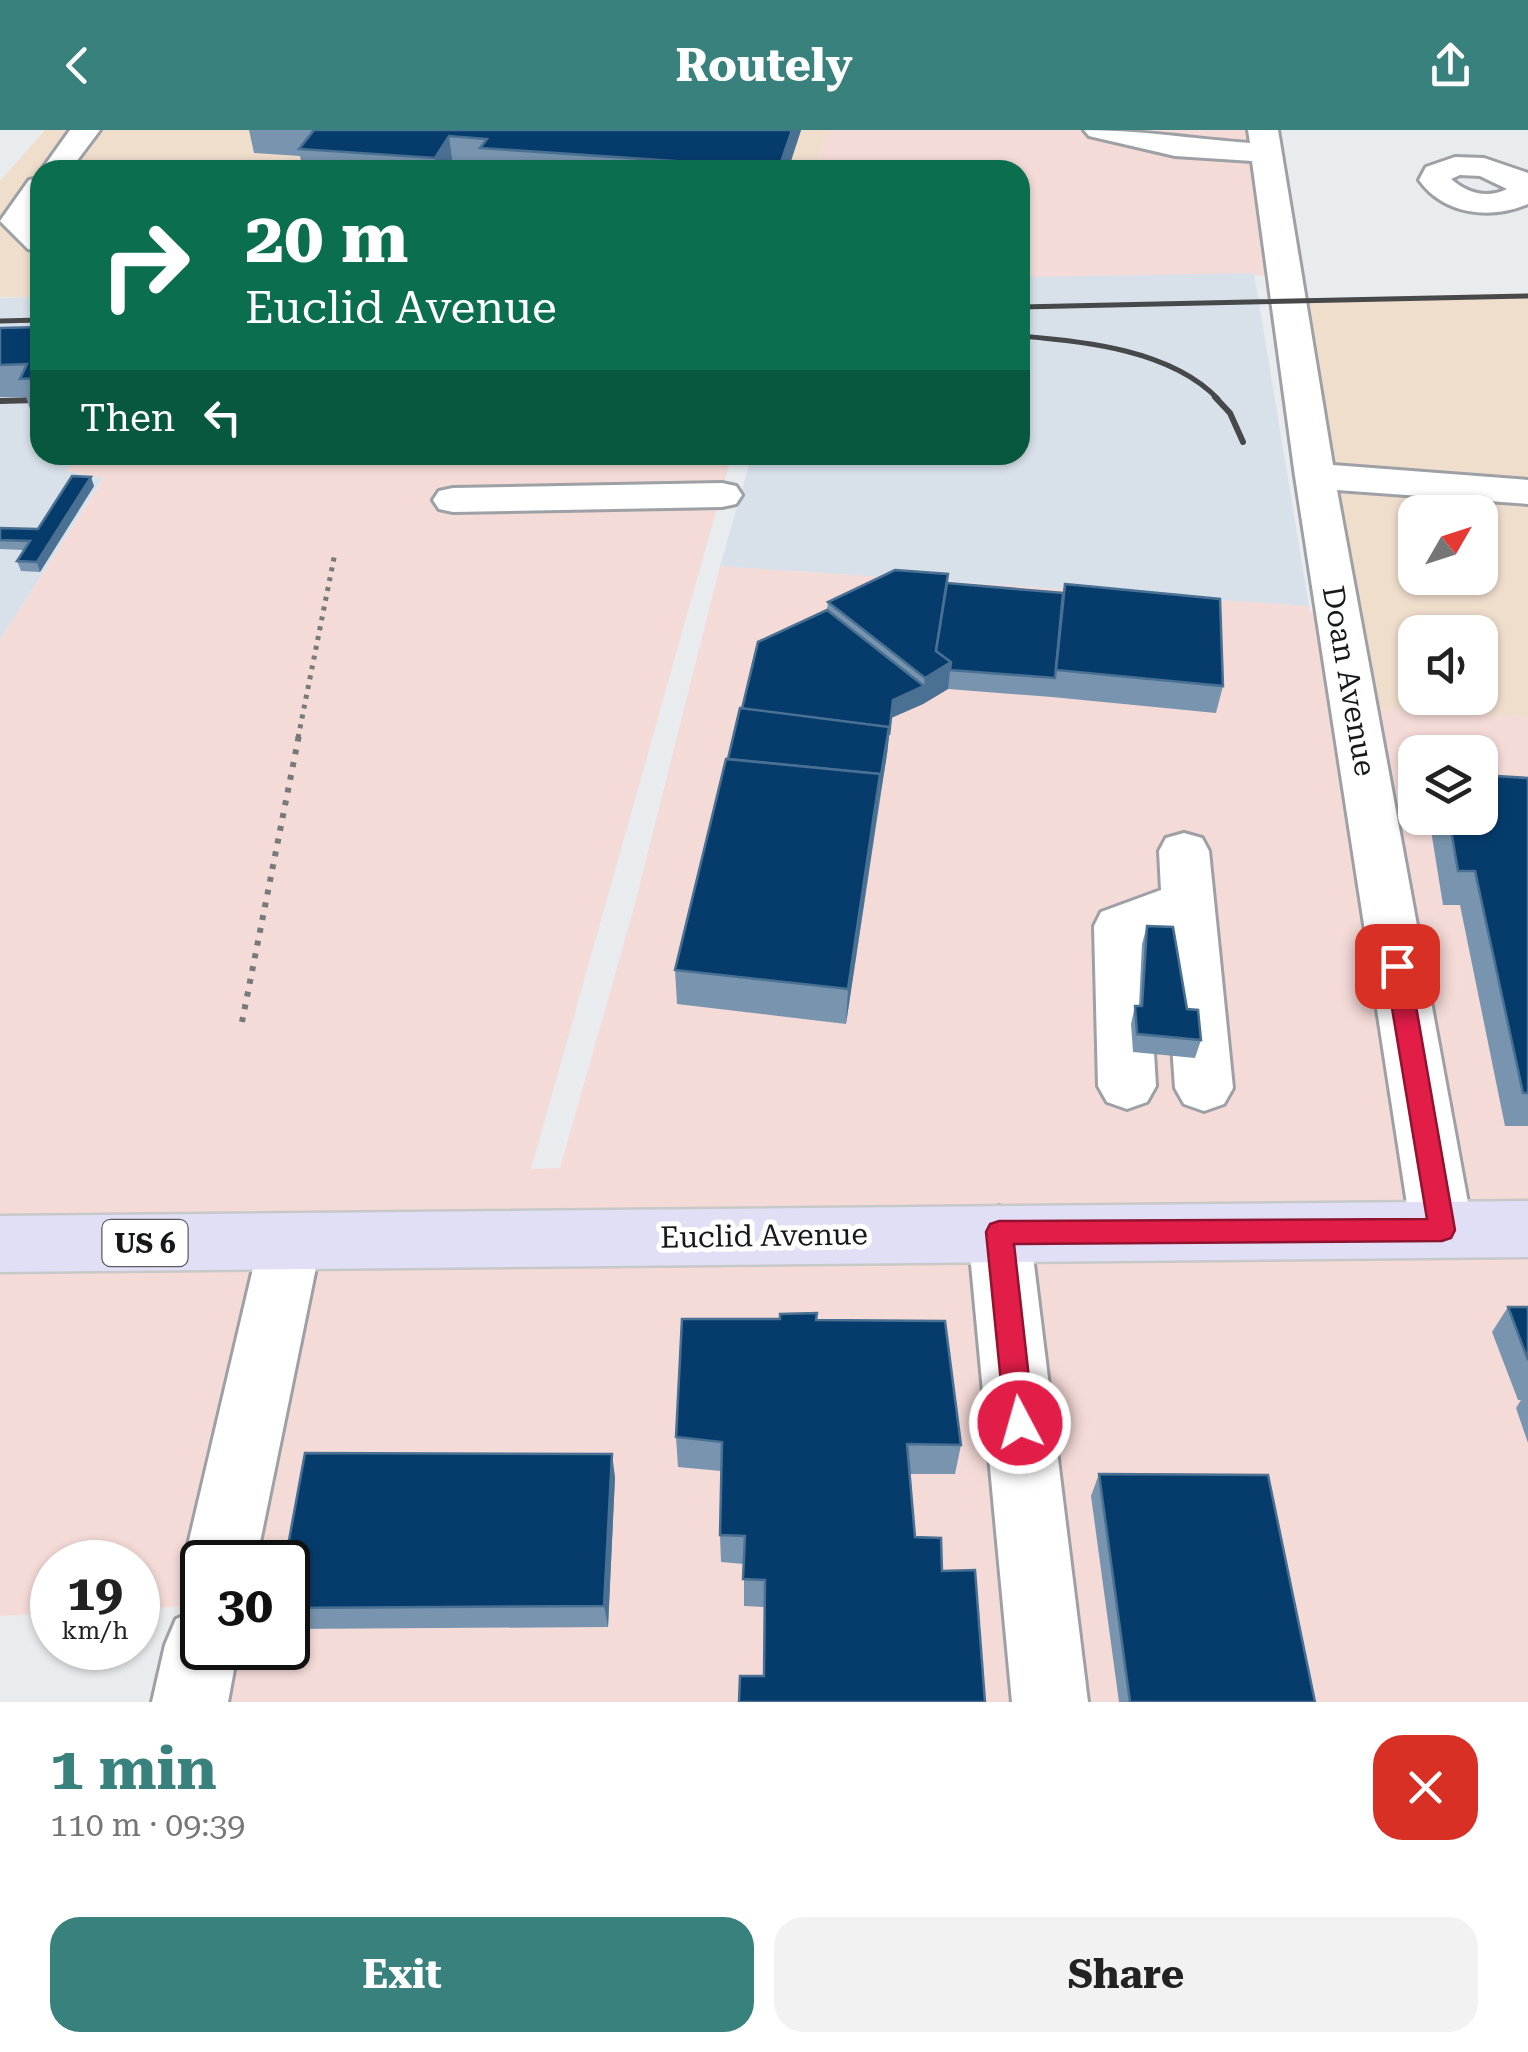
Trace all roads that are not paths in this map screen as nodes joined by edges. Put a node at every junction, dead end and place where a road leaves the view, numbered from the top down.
1 (85, 130) edge
2 (1100, 130) edge
3 (1265, 142) edge
4 (1511, 145) dead end
5 (62, 160) edge
6 (1526, 187) edge
7 (30, 200) edge
8 (30, 233) edge
9 (1315, 476) junction
10 (1528, 492) edge
11 (722, 495) dead end
12 (453, 500) dead end
13 (1184, 851) dead end
14 (1189, 906) junction
15 (1127, 1086) dead end
16 (1204, 1088) dead end
17 (1528, 1229) edge
18 (1442, 1230) junction
19 (999, 1232) junction
20 (290, 1243) junction
21 (0, 1244) edge
22 (225, 1540) edge
23 (197, 1670) edge
24 (190, 1702) edge
25 (1050, 1702) edge

1 - 5 street
2 - 3 street
3 - 9 street, Doan Avenue
4 - 6 street
7 - 8 street
9 - 10 street
9 - 18 street, Doan Avenue
11 - 12 street
13 - 14 street
14 - 15 street
14 - 16 street
17 - 18 main road, Euclid Avenue / US 6
18 - 19 main road, Euclid Avenue / US 6
19 - 20 main road, Euclid Avenue / US 6
19 - 25 street
20 - 21 main road, Euclid Avenue / US 6
20 - 22 street
23 - 24 street

